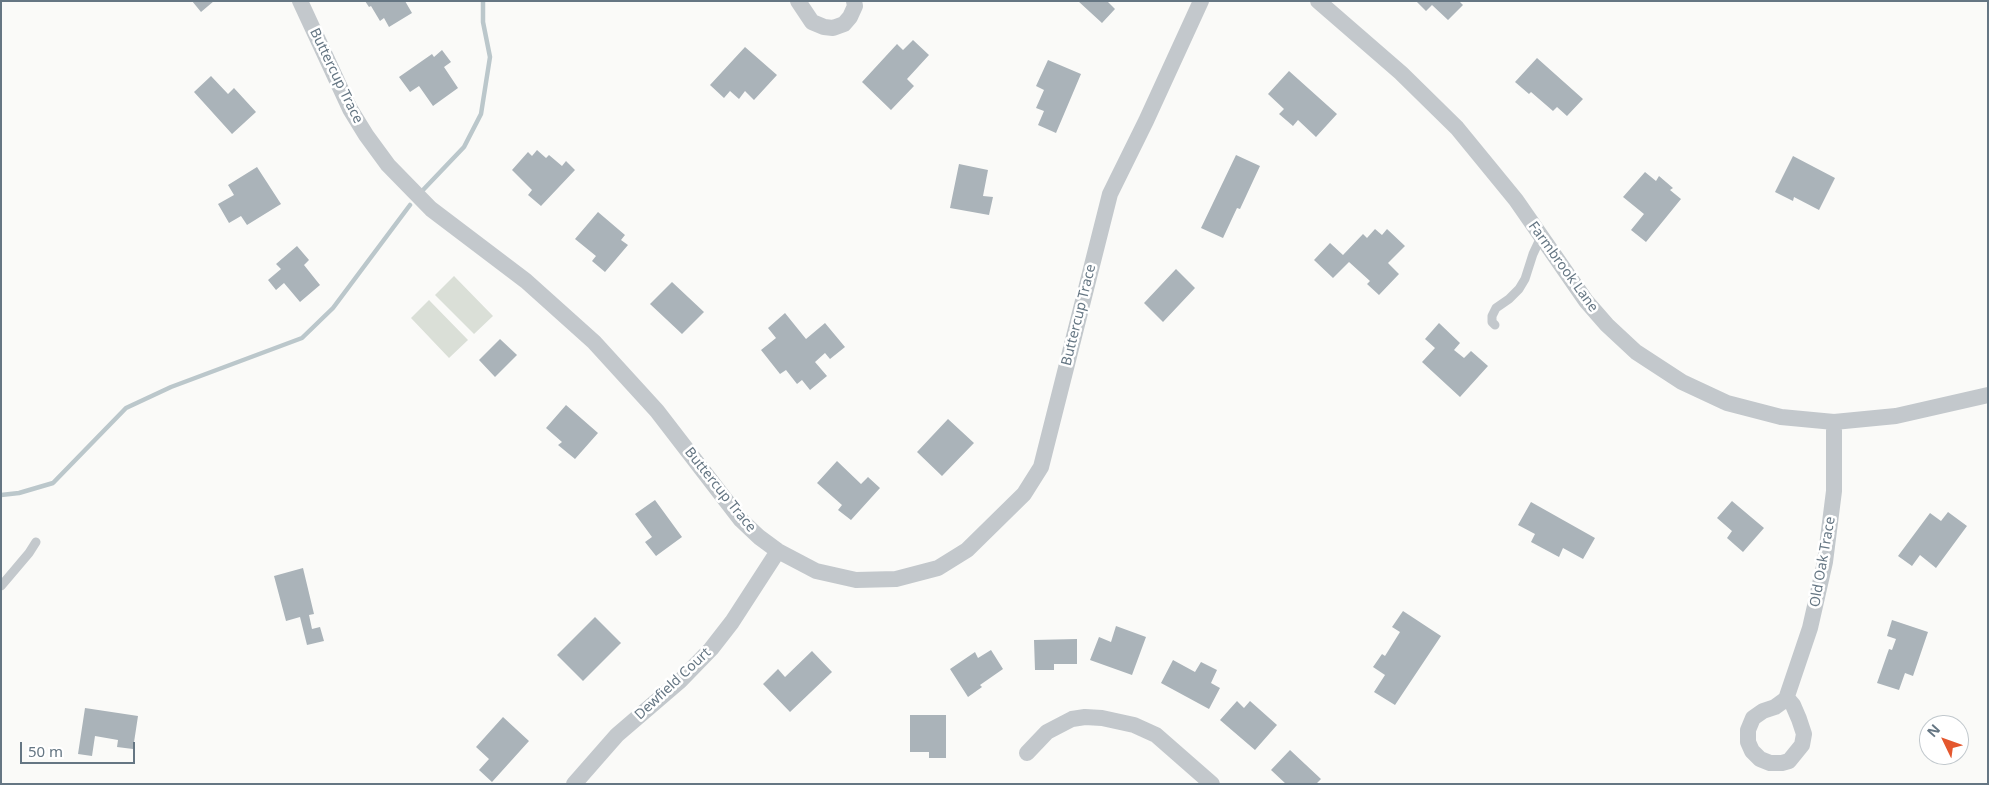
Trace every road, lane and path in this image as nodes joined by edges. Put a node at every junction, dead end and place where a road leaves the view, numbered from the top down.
1 (300, 1) edge
2 (798, 1) edge
3 (854, 1) edge
4 (1201, 1) edge
5 (1318, 1) edge
6 (1541, 236) junction
7 (1495, 325) dead end
8 (1988, 394) edge
9 (1834, 422) junction
10 (36, 542) dead end
11 (778, 551) junction
12 (1, 586) edge
13 (1787, 698) dead end
14 (1027, 753) dead end
15 (574, 784) edge
16 (1212, 784) edge

1 - 11 street, Buttercup Trace
2 - 3 street
4 - 11 street, Buttercup Trace
5 - 6 street, Farmbrook Lane
6 - 7 lane
6 - 9 street, Farmbrook Lane
8 - 9 street, Farmbrook Lane
9 - 13 street, Old Oak Trace
10 - 12 lane
11 - 15 street, Dewfield Court
14 - 16 street

